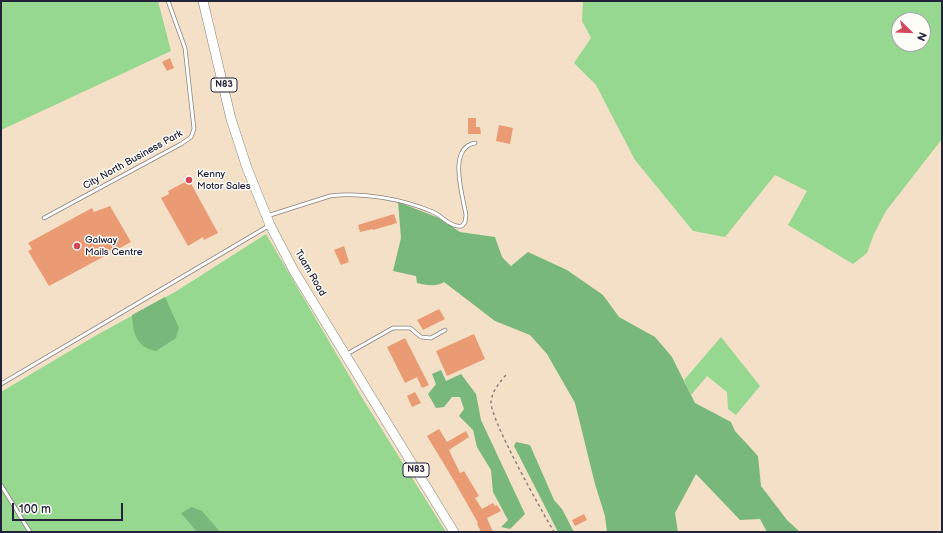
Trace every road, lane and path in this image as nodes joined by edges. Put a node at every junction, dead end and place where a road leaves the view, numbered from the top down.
1 (168, 1) edge
2 (203, 1) edge
3 (475, 143) dead end
4 (267, 216) junction
5 (44, 218) dead end
6 (270, 225) junction
7 (445, 330) dead end
8 (346, 355) junction
9 (506, 375) dead end
10 (1, 384) edge
11 (1, 485) edge
12 (30, 532) edge
13 (454, 532) edge
14 (554, 532) edge

1 - 5 lane, City North Business Park
2 - 4 main road, Tuam Road / N83
3 - 4 lane
4 - 6 main road, Tuam Road / N83
6 - 8 main road, Tuam Road / N83
6 - 10 lane
7 - 8 lane
8 - 13 main road, Tuam Road / N83
9 - 14 path
11 - 12 lane

